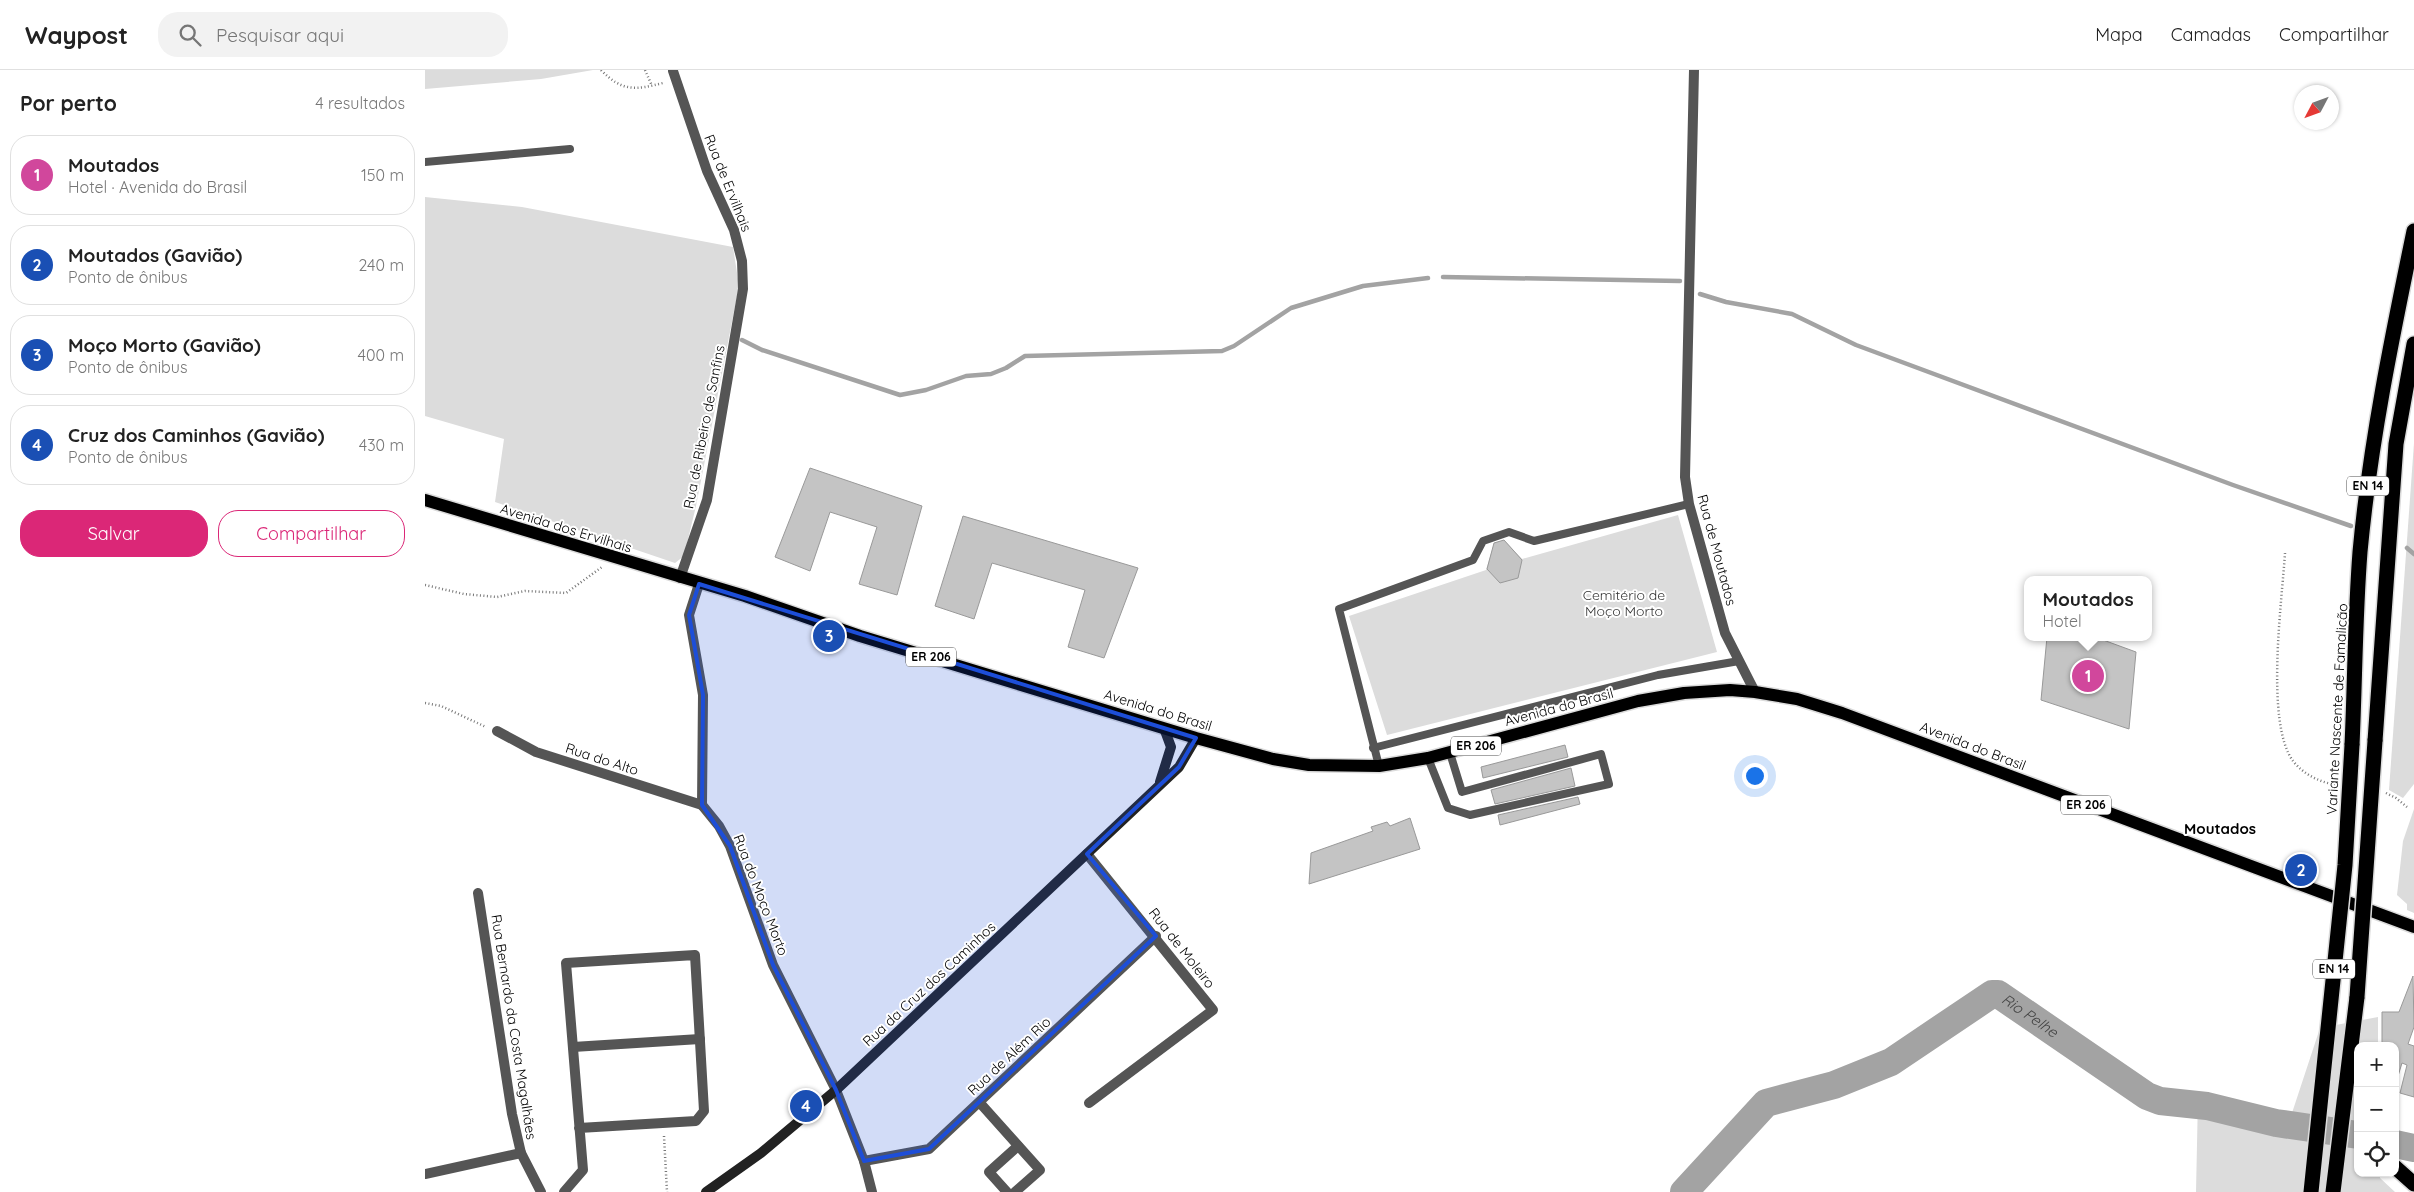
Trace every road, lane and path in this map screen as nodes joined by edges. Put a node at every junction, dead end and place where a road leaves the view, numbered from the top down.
1 (601, 70) edge
2 (645, 70) edge
3 (1694, 70) edge
4 (675, 75) joint
5 (652, 86) junction
6 (570, 149) dead end
7 (425, 162) edge
8 (2414, 231) edge
9 (735, 337) joint
10 (2414, 344) edge
11 (425, 500) edge
12 (1689, 504) junction
13 (2285, 553) dead end
14 (616, 558) junction
15 (680, 578) junction
16 (699, 584) junction
17 (425, 585) edge
18 (1739, 661) junction
19 (1755, 692) junction
20 (425, 702) edge
21 (1164, 728) junction
22 (497, 731) joint
23 (1196, 738) junction
24 (1373, 748) junction
25 (1450, 753) junction
26 (1428, 758) junction
27 (1379, 766) junction
28 (1160, 783) junction
29 (2343, 786) dead end
30 (2379, 792) dead end
31 (702, 805) junction
32 (2407, 807) dead end
33 (1087, 854) junction
34 (478, 893) dead end
35 (2414, 928) edge
36 (1156, 936) junction
37 (2357, 997) junction
38 (700, 1039) junction
39 (2358, 1042) edge
40 (573, 1047) junction
41 (836, 1090) junction
42 (980, 1103) junction
43 (1089, 1103) dead end
44 (663, 1125) junction
45 (579, 1128) junction
46 (1018, 1146) junction
47 (521, 1153) junction
48 (864, 1162) junction
49 (2399, 1171) edge
50 (425, 1174) edge
51 (2414, 1184) edge
52 (541, 1192) edge
53 (564, 1192) edge
54 (667, 1192) edge
55 (706, 1192) edge
56 (872, 1192) edge
57 (1007, 1192) edge
58 (1015, 1192) edge
59 (2311, 1192) edge
60 (2333, 1192) edge

1 - 5 path
2 - 5 path
3 - 12 street, Rua de Moutados
4 - 5 path
4 - 9 street, Rua de Ervilhais
6 - 7 lane
8 - 59 highway, Variante Nascente de Famalicão / EN 14, bridge
9 - 15 street, Rua de Ribeiro de Sanfins
10 - 37 highway, EN 14, bridge
11 - 14 main road, Avenida dos Ervilhais / ER 206
12 - 18 street, Rua de Moutados
12 - 24 lane
13 - 29 path
14 - 15 main road, Avenida dos Ervilhais / ER 206
14 - 17 path
15 - 16 main road, Avenida dos Ervilhais / ER 206
16 - 21 main road, Avenida do Brasil / ER 206
16 - 31 street
18 - 19 street, Rua de Moutados
18 - 24 lane
19 - 25 main road, Avenida do Brasil / ER 206
19 - 35 main road, Avenida do Brasil / ER 206
20 - 22 path
21 - 23 main road, Avenida do Brasil / ER 206
21 - 28 street, Rua da Cruz dos Caminhos
22 - 31 street, Rua do Alto
23 - 27 main road, Avenida do Brasil / ER 206
23 - 28 street, Rua da Cruz dos Caminhos
24 - 27 lane
25 - 26 main road, Avenida do Brasil / ER 206
25 - 26 lane
26 - 27 main road, Avenida do Brasil / ER 206
28 - 33 street, Rua da Cruz dos Caminhos
30 - 32 path
31 - 41 street, Rua do Moço Morto
33 - 36 street, Rua de Moleiro
33 - 41 street, Rua da Cruz dos Caminhos
34 - 47 street, Rua Bernardo da Costa Magalhães
36 - 42 street, Rua de Além Rio
36 - 43 street, Rua de Moleiro
37 - 39 highway
37 - 60 highway, EN 14
38 - 40 street
38 - 40 street
38 - 44 street
40 - 45 street
41 - 48 street, Rua do Moço Morto
41 - 55 street, Rua da Cruz dos Caminhos
42 - 46 street
42 - 48 street, Rua de Além Rio
44 - 45 street
44 - 54 path
45 - 53 street
46 - 57 street
46 - 58 street
47 - 50 street
47 - 52 street, Rua Bernardo da Costa Magalhães
48 - 56 street, Rua do Moço Morto
49 - 51 highway

